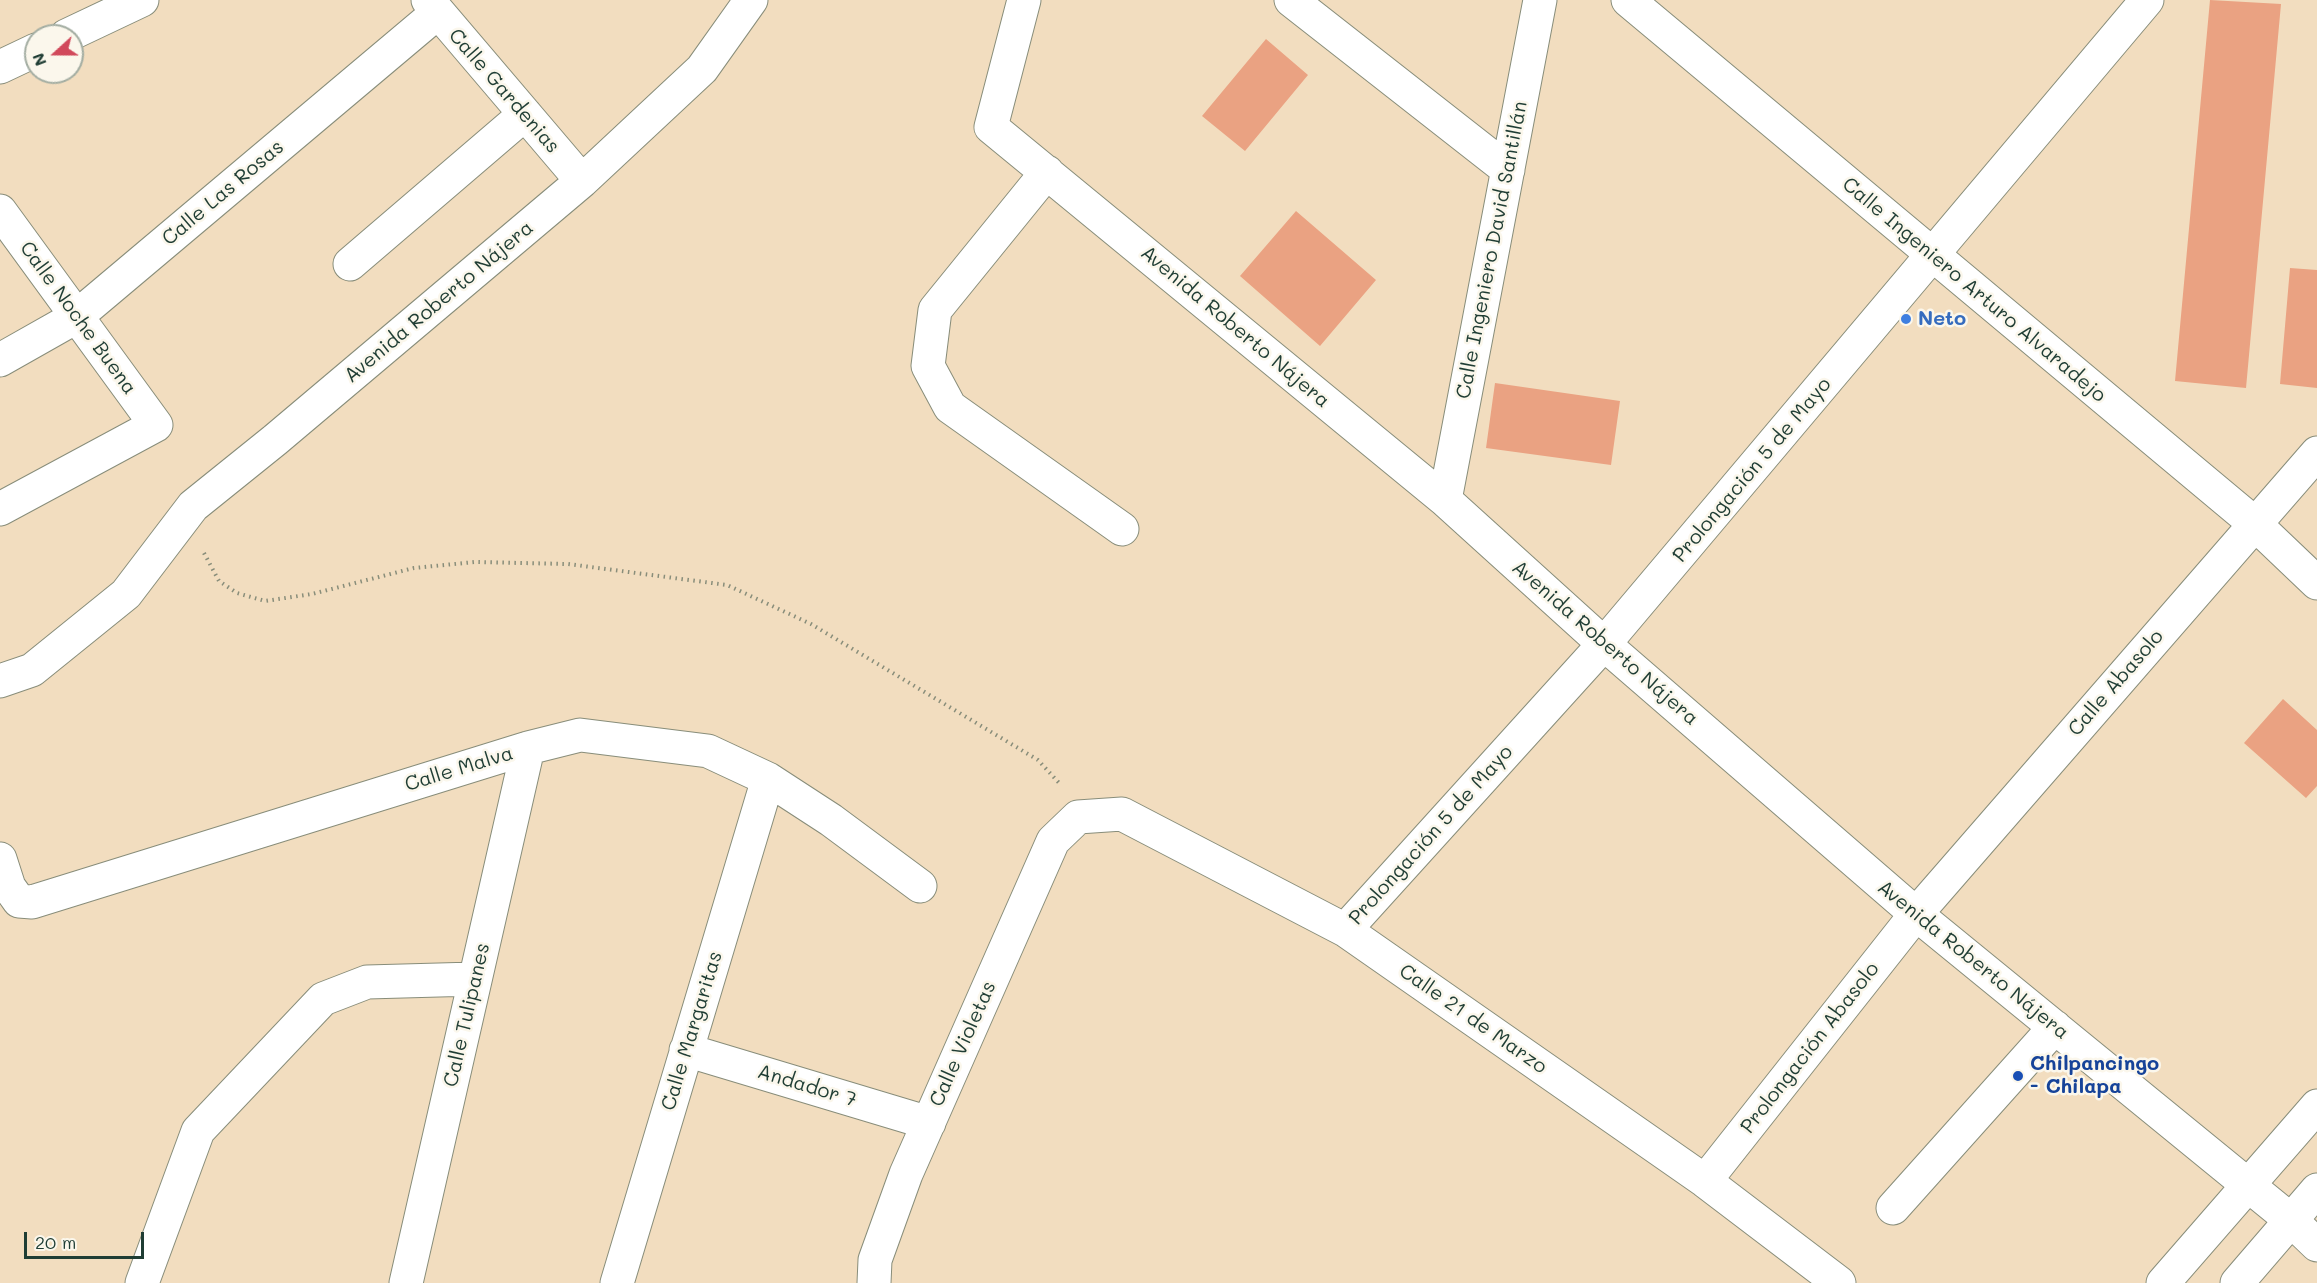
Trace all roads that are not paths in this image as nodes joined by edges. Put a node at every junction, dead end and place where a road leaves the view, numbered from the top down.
1 (142, 0) edge
2 (751, 0) edge
3 (1024, 0) edge
4 (1291, 0) edge
5 (1540, 0) edge
6 (1628, 0) edge
7 (2147, 0) edge
8 (432, 7) edge
9 (84, 27) edge
10 (24, 56) edge
11 (0, 67) edge
12 (525, 114) junction
13 (1508, 170) junction
14 (1047, 172) junction
15 (582, 181) junction
16 (0, 211) edge
17 (1933, 255) junction
18 (350, 264) dead end
19 (76, 317) junction
20 (0, 360) edge
21 (2317, 453) edge
22 (1445, 500) junction
23 (0, 509) edge
24 (2254, 523) junction
25 (1122, 529) dead end
26 (2317, 583) edge
27 (1604, 644) junction
28 (0, 681) edge
29 (528, 748) junction
30 (768, 779) junction
31 (1078, 817) joint
32 (0, 859) edge
33 (920, 886) dead end
34 (1916, 914) junction
35 (1345, 930) junction
36 (475, 979) junction
37 (2055, 1027) junction
38 (686, 1050) junction
39 (2317, 1106) edge
40 (929, 1123) junction
41 (1705, 1181) junction
42 (2248, 1185) junction
43 (2317, 1190) edge
44 (1893, 1208) dead end
45 (2292, 1221) junction
46 (2317, 1245) edge
47 (142, 1283) edge
48 (406, 1283) edge
49 (617, 1283) edge
50 (874, 1283) edge
51 (1839, 1283) edge
52 (2163, 1283) edge
53 (2237, 1283) edge

1 - 9 street
2 - 15 street, Avenida Roberto Nájera
3 - 14 street, Avenida Roberto Nájera
4 - 13 street
5 - 13 street, Calle Ingeniero David Santillán
6 - 17 street, Calle Ingeniero Arturo Alvaradejo
7 - 17 street, Prolongación 5 de Mayo
8 - 12 street, Calle Gardenias
8 - 19 street, Calle Las Rosas
10 - 11 street
12 - 15 street, Calle Gardenias
12 - 18 street
13 - 22 street, Calle Ingeniero David Santillán
14 - 22 street, Avenida Roberto Nájera
14 - 25 street
15 - 28 street, Avenida Roberto Nájera
16 - 19 street, Calle Noche Buena
17 - 24 street, Calle Ingeniero Arturo Alvaradejo
17 - 27 street, Prolongación 5 de Mayo
19 - 20 street, Calle Las Rosas
19 - 23 street, Calle Noche Buena
21 - 24 street, Calle Abasolo
22 - 27 street, Avenida Roberto Nájera
24 - 26 street, Calle Ingeniero Arturo Alvaradejo
24 - 34 street, Calle Abasolo
27 - 34 street, Avenida Roberto Nájera
27 - 35 street, Prolongación 5 de Mayo
29 - 30 street, Calle Malva
29 - 32 street, Calle Malva
29 - 36 street, Calle Tulipanes
30 - 33 street, Calle Malva
30 - 38 street, Calle Margaritas
31 - 35 street, Calle 21 de Marzo
31 - 40 street, Calle Violetas
34 - 37 street, Avenida Roberto Nájera
34 - 41 street, Prolongación Abasolo
35 - 41 street, Calle 21 de Marzo
36 - 47 street
36 - 48 street, Calle Tulipanes
37 - 42 street, Avenida Roberto Nájera
37 - 44 street
38 - 40 street, Andador 7
38 - 49 street, Calle Margaritas
39 - 42 street
40 - 50 street, Calle Violetas
41 - 51 street, Calle 21 de Marzo
42 - 45 street, Avenida Roberto Nájera
42 - 52 street
43 - 45 street
45 - 46 street, Avenida Roberto Nájera
45 - 53 street

